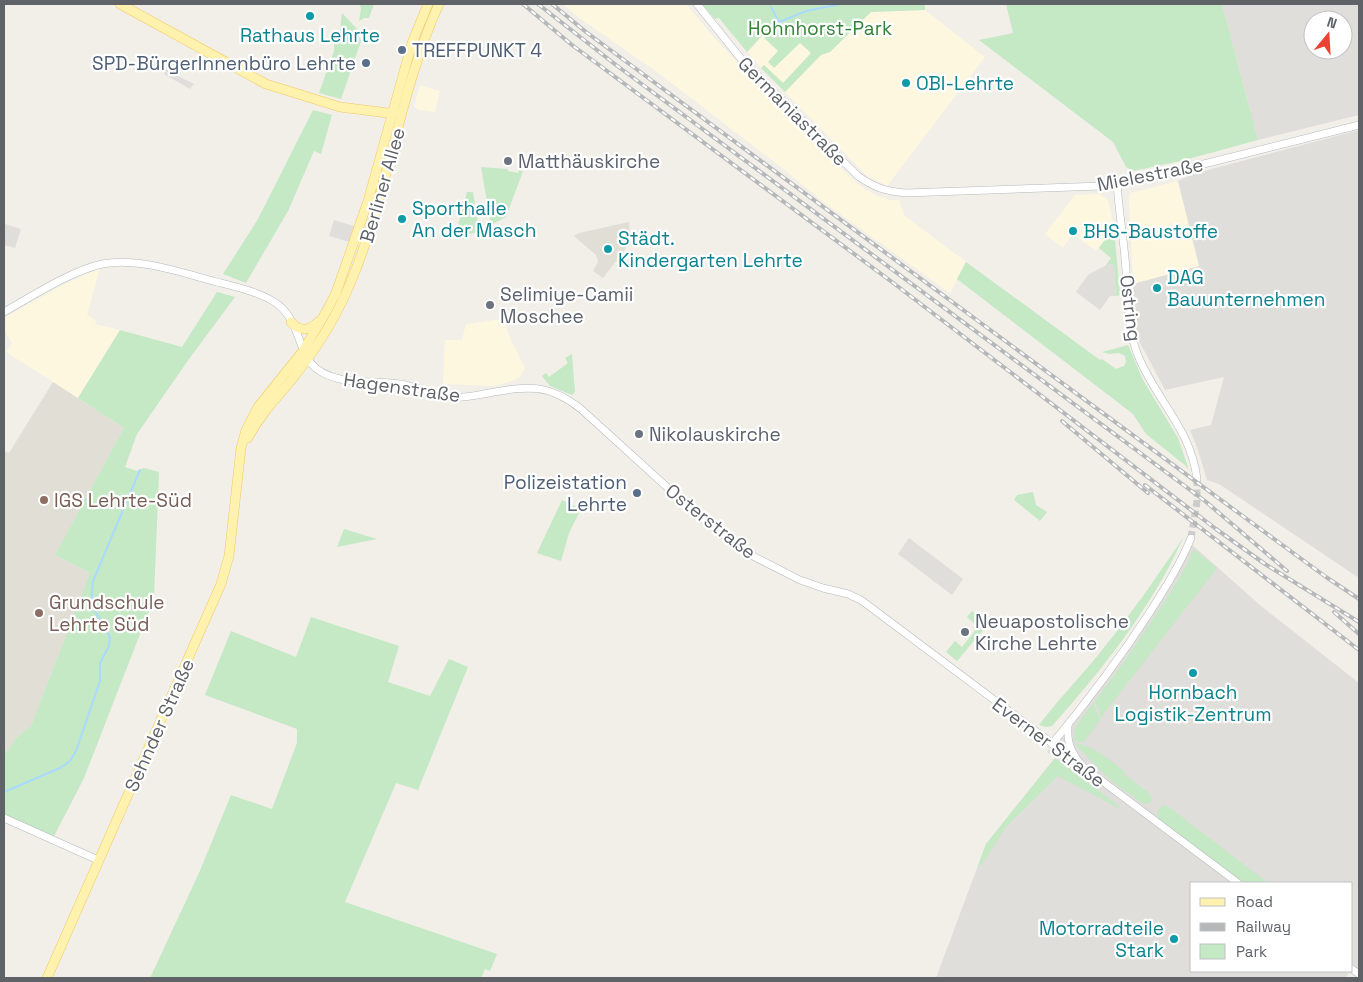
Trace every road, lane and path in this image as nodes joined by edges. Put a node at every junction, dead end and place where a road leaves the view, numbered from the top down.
1 (120, 4) edge
2 (428, 4) edge
3 (439, 4) edge
4 (697, 4) edge
5 (392, 113) junction
6 (402, 114) junction
7 (1359, 125) edge
8 (1118, 183) junction
9 (906, 193) joint
10 (4, 312) edge
11 (326, 312) junction
12 (291, 322) junction
13 (305, 355) junction
14 (581, 409) joint
15 (1197, 479) tunnel mouth
16 (1191, 538) tunnel mouth
17 (861, 600) joint
18 (1068, 724) junction
19 (1052, 744) junction
20 (1083, 768) junction
21 (4, 818) edge
22 (98, 860) junction
23 (1237, 882) edge
24 (47, 978) edge

1 - 5 main road
2 - 5 main road, Berliner Allee
3 - 6 main road, Berliner Allee
4 - 9 street, Germaniastraße
5 - 6 main road
5 - 11 main road, Berliner Allee
6 - 13 main road, Berliner Allee
7 - 8 street, Mielestraße
8 - 9 street, Mielestraße
8 - 15 street, Ostring
10 - 12 street
11 - 12 main road
11 - 13 main road, Berliner Allee
12 - 13 street
13 - 14 street, Hagenstraße
13 - 22 main road, Sehnder Straße
14 - 17 street, Osterstraße
16 - 18 street
17 - 19 street, Everner Straße
18 - 19 street
18 - 20 street
19 - 20 street, Everner Straße
20 - 23 street, Everner Straße
21 - 22 street
22 - 24 main road, Sehnder Straße

